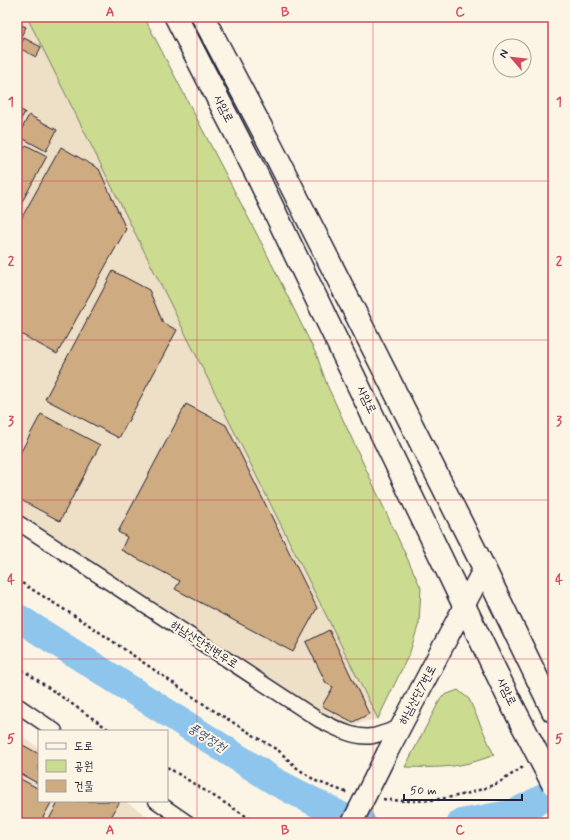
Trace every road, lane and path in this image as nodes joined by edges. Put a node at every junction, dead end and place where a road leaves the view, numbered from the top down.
1 (176, 17) edge
2 (203, 17) edge
3 (17, 522) edge
4 (484, 568) junction
5 (17, 580) edge
6 (465, 606) junction
7 (17, 666) edge
8 (17, 705) edge
9 (553, 710) edge
10 (401, 727) junction
11 (54, 730) edge
12 (110, 730) edge
13 (532, 763) dead end
14 (168, 768) edge
15 (553, 784) edge
16 (356, 795) dead end
17 (378, 799) dead end
18 (157, 802) edge
19 (188, 823) edge
20 (257, 823) edge
21 (352, 823) edge

1 - 6 main road, 사암로
2 - 4 main road
3 - 10 street, 하남산단천변우로
4 - 6 street, 하남산단7번로
4 - 9 main road
5 - 16 path
6 - 10 street, 하남산단7번로
6 - 15 main road, 사암로, bridge
7 - 12 path
8 - 11 street
10 - 21 street, 하남산단7번로, bridge
13 - 17 path
14 - 20 path
18 - 19 street

